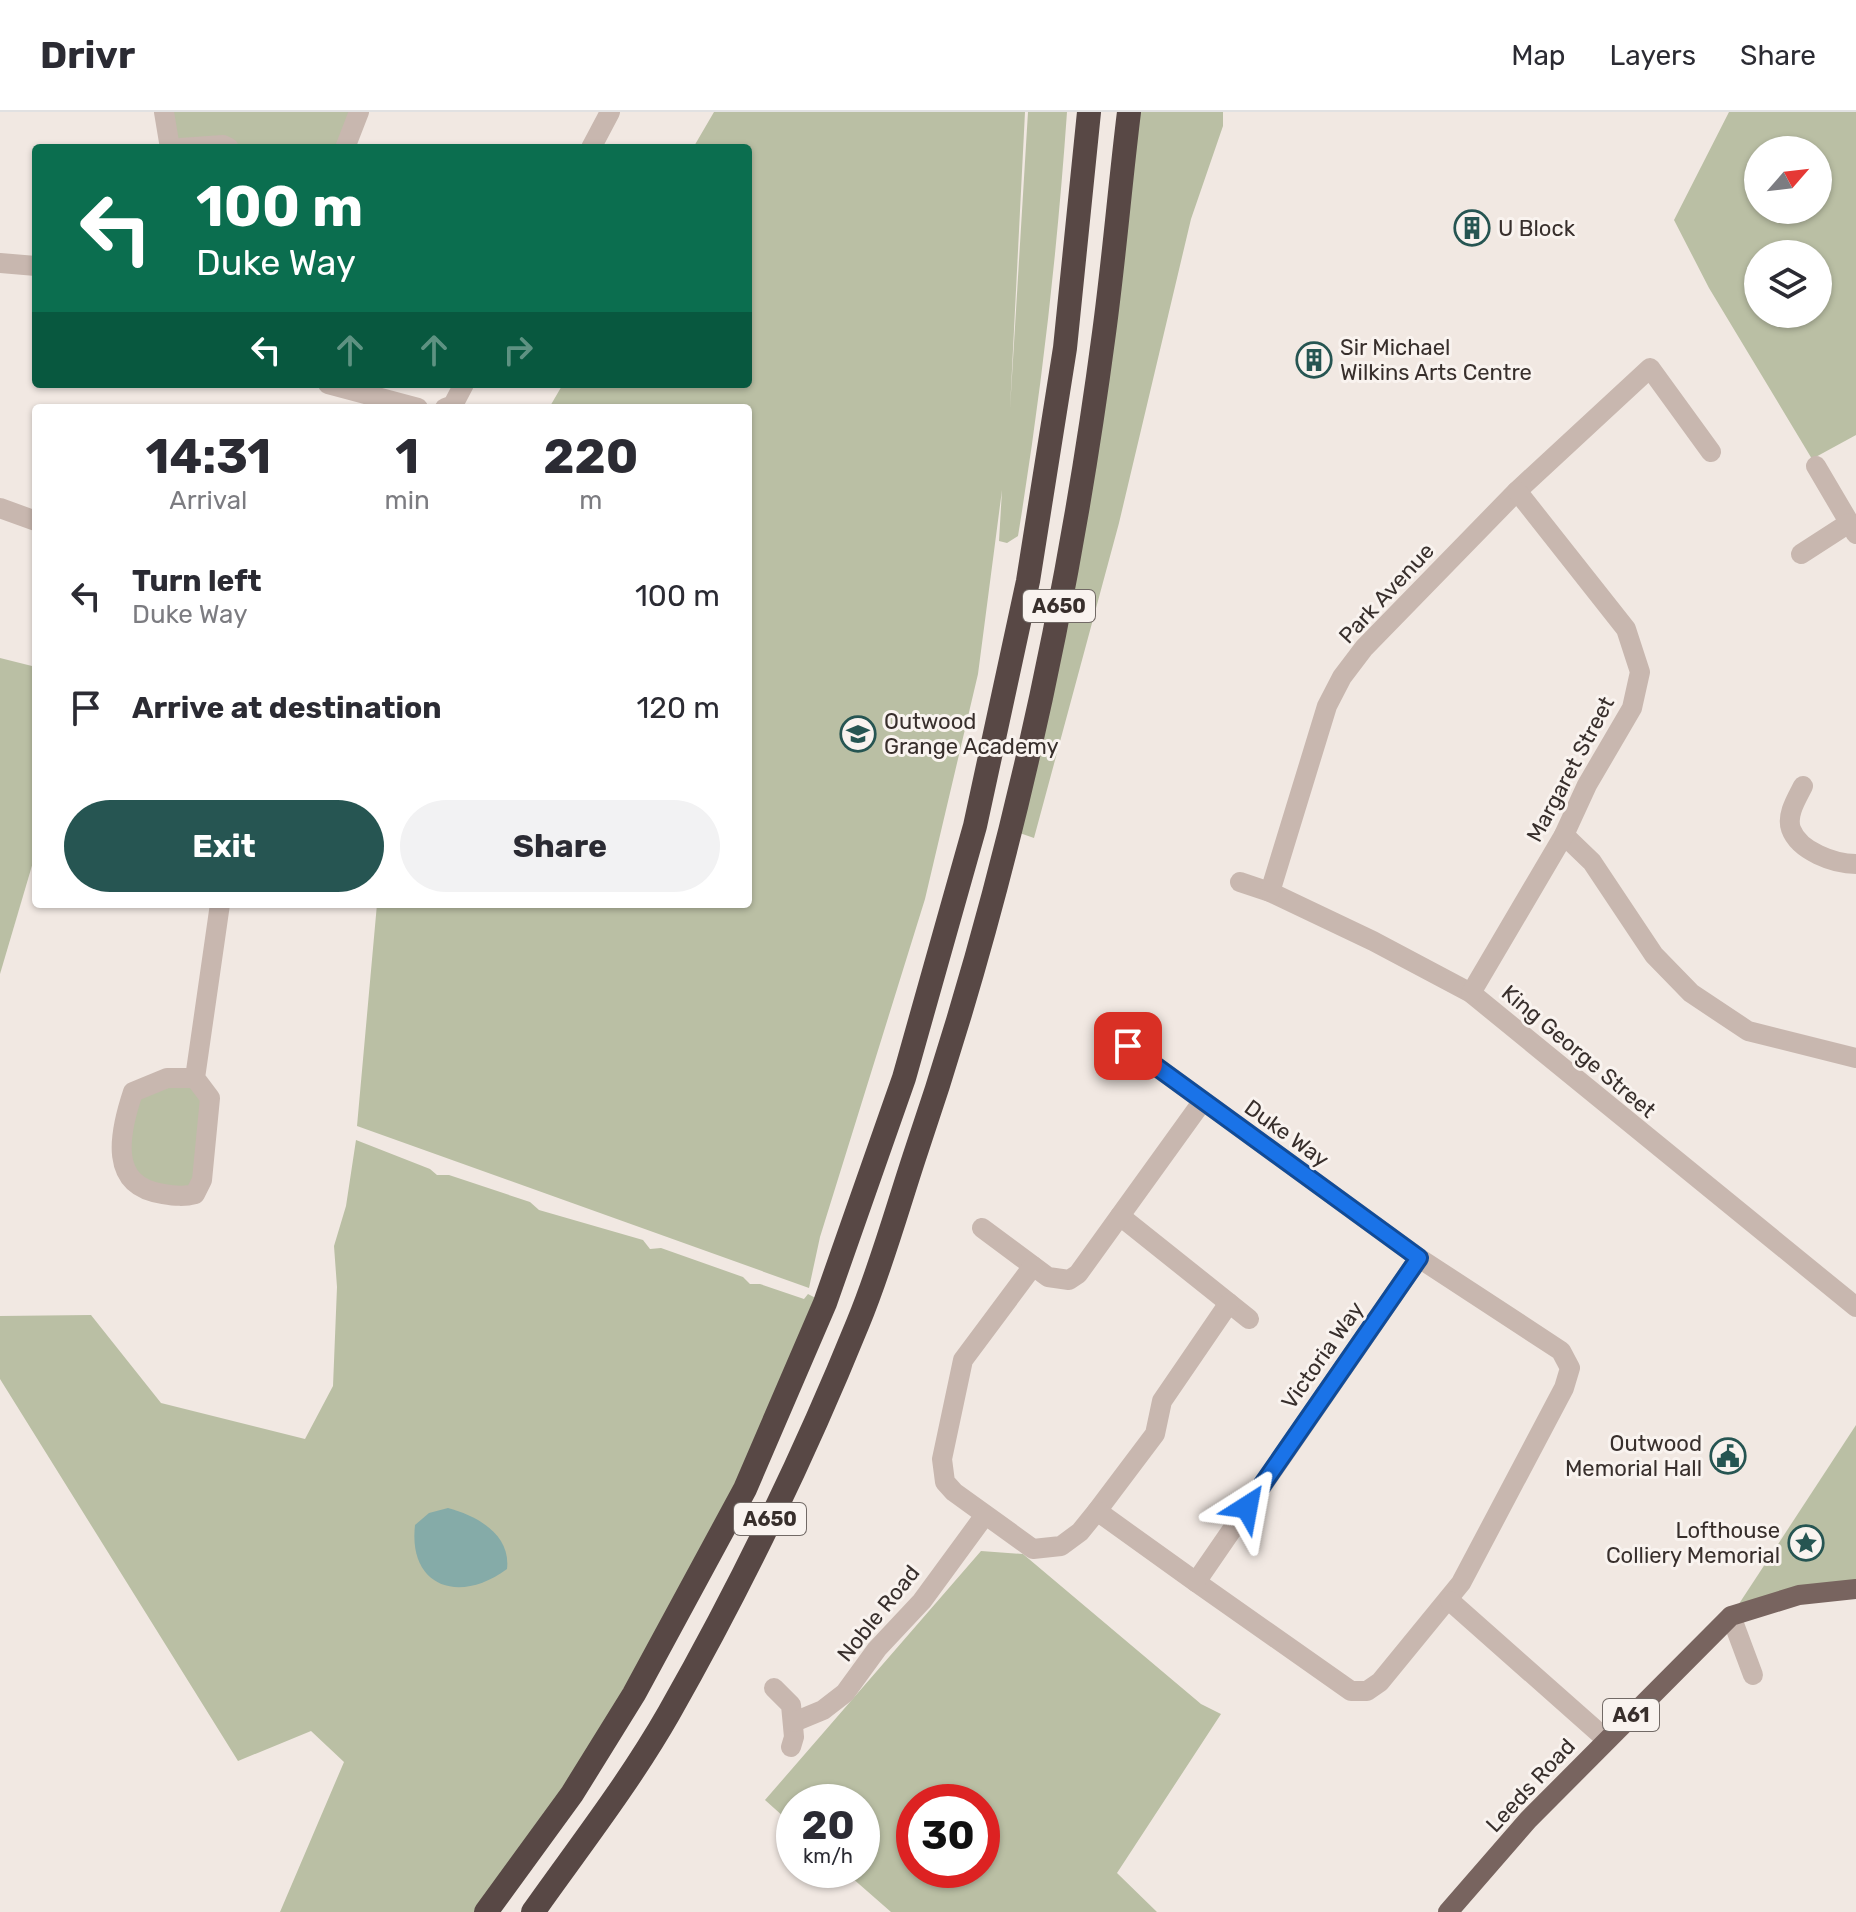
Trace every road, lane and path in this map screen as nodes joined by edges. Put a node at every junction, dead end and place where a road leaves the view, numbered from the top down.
1 (164, 112) edge
2 (359, 112) edge
3 (610, 112) edge
4 (1089, 112) edge
5 (1129, 112) edge
6 (169, 144) edge
7 (347, 144) edge
8 (593, 144) edge
9 (0, 263) edge
10 (32, 266) edge
11 (343, 388) edge
12 (403, 404) edge
13 (1711, 452) dead end
14 (1816, 466) dead end
15 (1517, 491) junction
16 (0, 508) edge
17 (32, 520) edge
18 (1852, 528) edge
19 (1801, 554) dead end
20 (1803, 786) dead end
21 (1564, 835) junction
22 (1856, 864) edge
23 (1240, 882) dead end
24 (1270, 892) junction
25 (219, 908) edge
26 (1471, 993) junction
27 (1128, 1046) dead end
28 (1856, 1058) edge
29 (195, 1078) junction
30 (1202, 1102) junction
31 (1120, 1216) junction
32 (982, 1228) dead end
33 (1419, 1258) junction
34 (1033, 1266) junction
35 (1229, 1303) junction
36 (1856, 1307) edge
37 (1249, 1319) dead end
38 (1097, 1511) junction
39 (985, 1515) junction
40 (1196, 1582) junction
41 (1856, 1589) edge
42 (1450, 1601) junction
43 (1731, 1616) junction
44 (1753, 1675) dead end
45 (774, 1688) dead end
46 (794, 1722) junction
47 (1607, 1740) junction
48 (791, 1747) dead end
49 (486, 1912) edge
50 (533, 1912) edge
51 (1448, 1912) edge

1 - 6 street
2 - 7 street
3 - 8 street
4 - 49 highway, A650
5 - 50 highway, A650
9 - 10 street
11 - 12 street
13 - 15 street, Park Avenue
14 - 18 street
15 - 21 street, Margaret Street
15 - 24 street, Park Avenue
16 - 17 street
18 - 19 street
20 - 22 street
21 - 26 street, Margaret Street
21 - 28 street
23 - 24 street, King George Street
24 - 26 street, King George Street
25 - 29 street
26 - 36 street, King George Street
27 - 30 street, Duke Way
29 - 29 street
30 - 31 street
30 - 33 street, Duke Way
31 - 34 street
31 - 35 street
32 - 34 street
33 - 40 street, Victoria Way
33 - 42 street
34 - 39 street
35 - 37 street
35 - 38 street
38 - 39 street
38 - 40 street
39 - 46 street, Noble Road
40 - 42 street
41 - 43 main road, Leeds Road / A61
42 - 47 street
43 - 44 street
43 - 47 main road, Leeds Road / A61
45 - 46 street
46 - 48 street
47 - 51 main road, Leeds Road / A61

